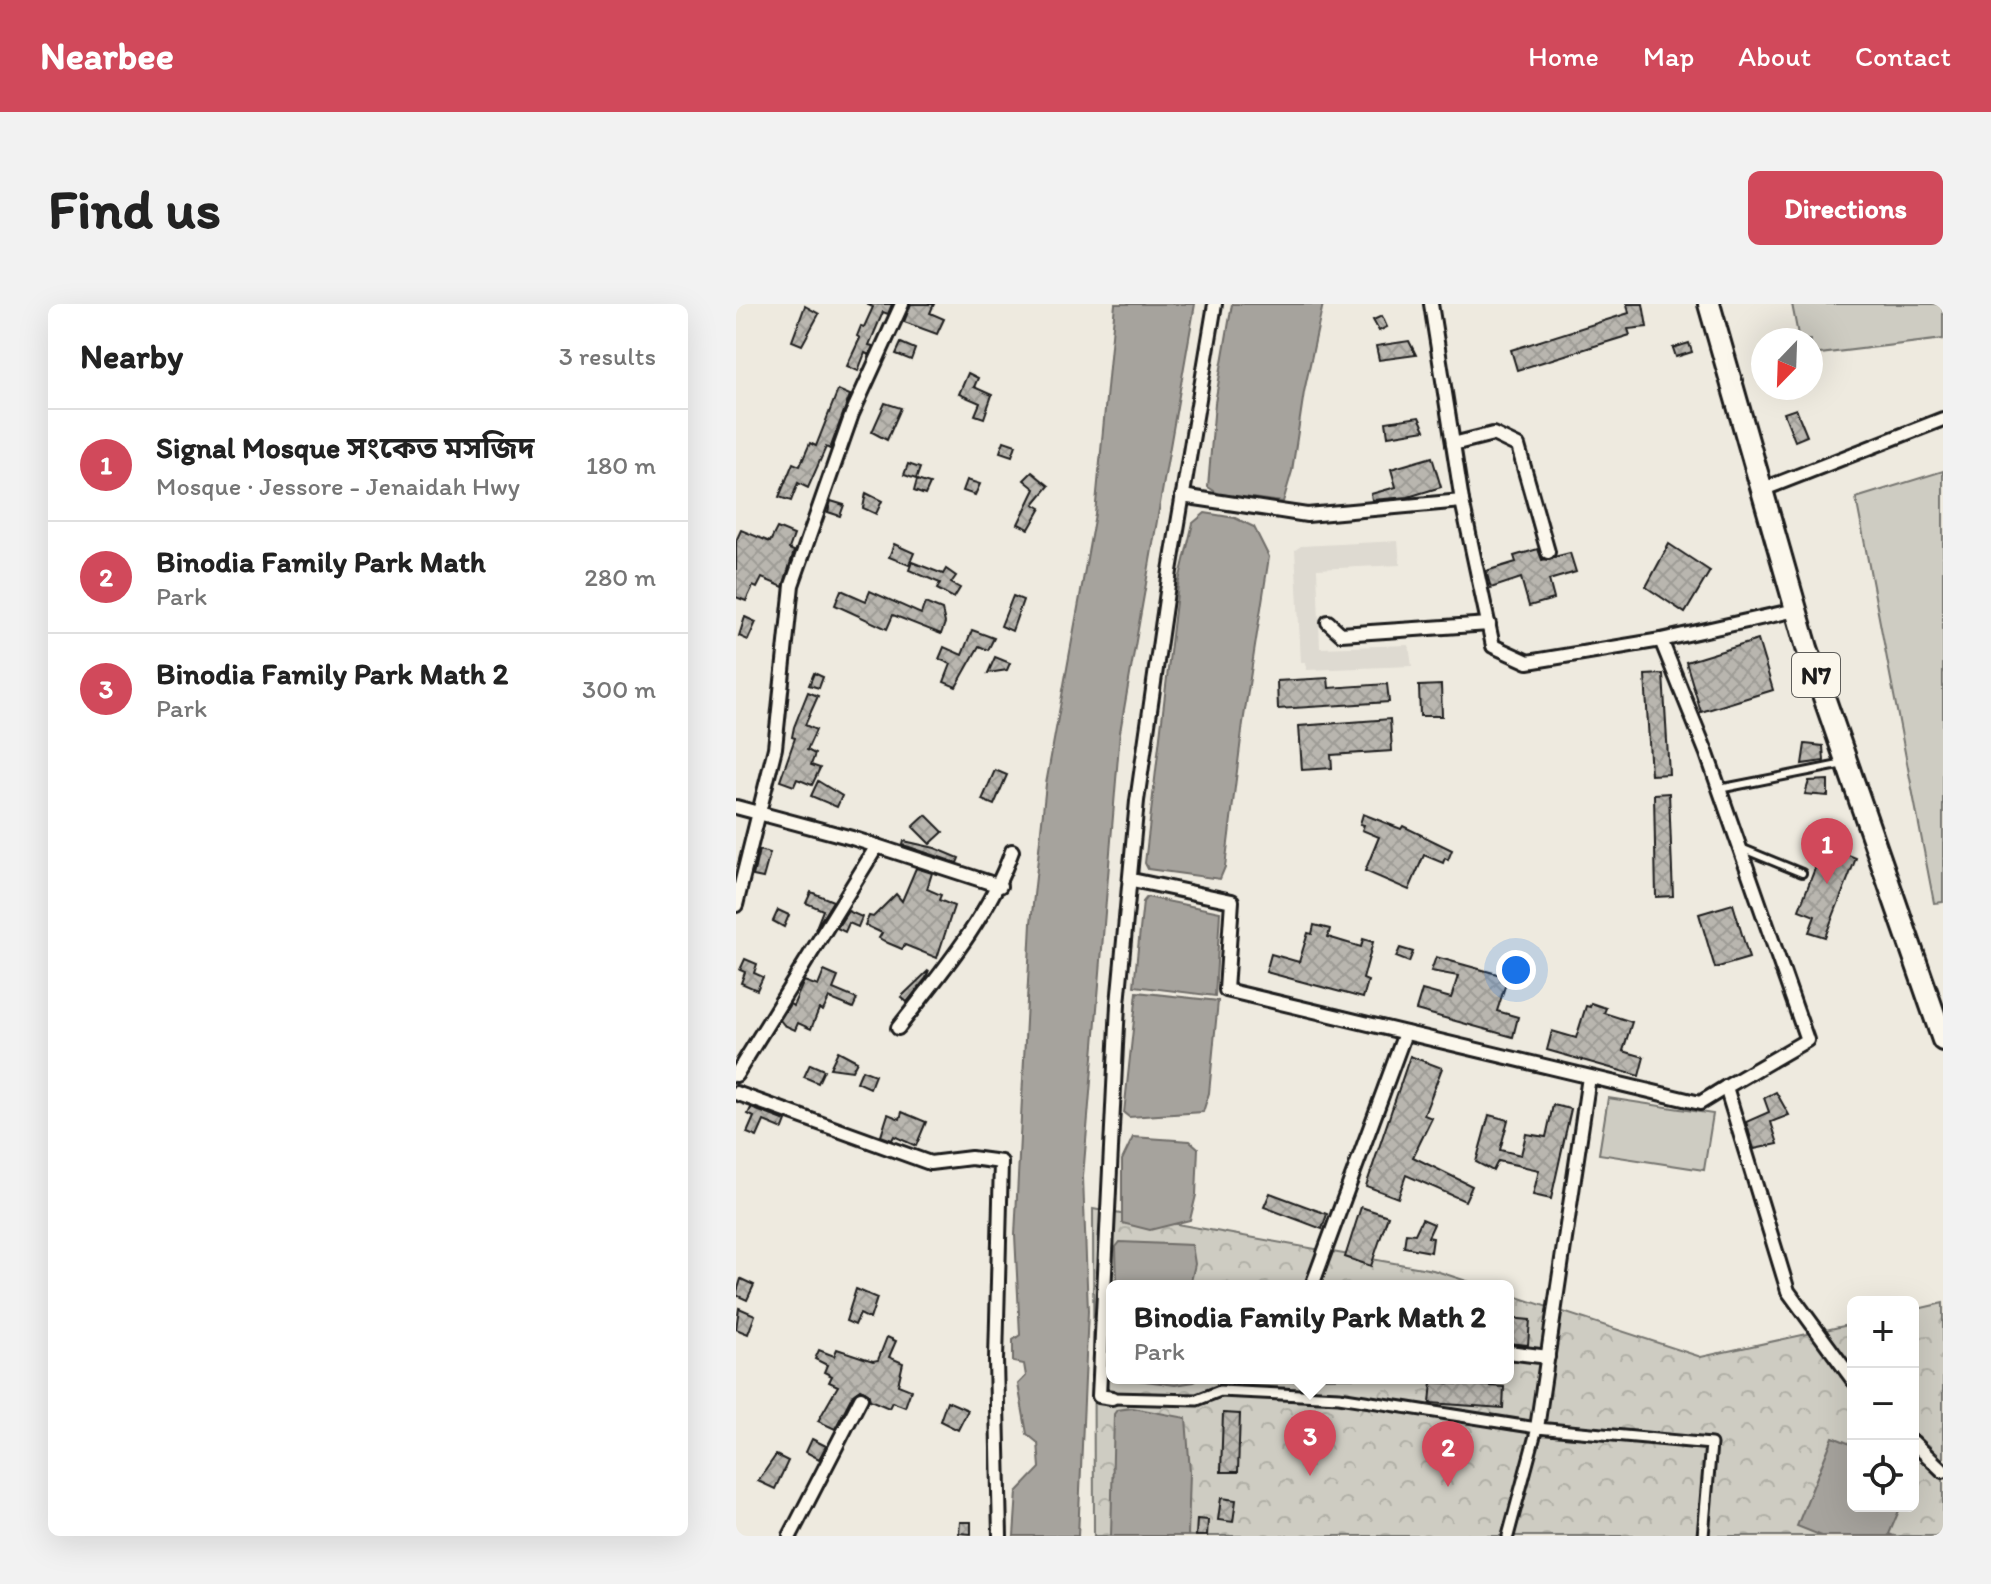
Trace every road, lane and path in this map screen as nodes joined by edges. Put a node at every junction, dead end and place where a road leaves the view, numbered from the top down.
1 (902, 304) edge
2 (1215, 304) edge
3 (1431, 304) edge
4 (1709, 304) edge
5 (1943, 419) edge
6 (1453, 444) junction
7 (1764, 489) junction
8 (1182, 496) junction
9 (1462, 501) junction
10 (1548, 552) dead end
11 (1796, 610) junction
12 (1328, 622) dead end
13 (1489, 624) junction
14 (1661, 640) junction
15 (1847, 763) junction
16 (1719, 789) junction
17 (736, 807) edge
18 (758, 814) junction
19 (877, 846) junction
20 (1738, 846) junction
21 (1012, 851) dead end
22 (1802, 873) dead end
23 (1132, 880) junction
24 (1000, 886) junction
25 (736, 905) edge
26 (898, 1028) dead end
27 (1405, 1033) junction
28 (1943, 1040) edge
29 (736, 1075) edge
30 (1589, 1077) junction
31 (1726, 1087) junction
32 (736, 1093) edge
33 (1314, 1280) edge
34 (1514, 1353) edge
35 (1548, 1357) junction
36 (1847, 1372) edge
37 (861, 1398) dead end
38 (1112, 1398) joint
39 (1537, 1428) junction
40 (1919, 1448) edge
41 (1943, 1471) edge
42 (790, 1536) edge
43 (1000, 1536) edge
44 (1508, 1536) edge
45 (1703, 1536) edge

1 - 18 street
2 - 8 street
3 - 6 street
4 - 7 highway, N7
5 - 7 street
6 - 9 street
6 - 10 street
7 - 11 highway, N7
8 - 9 street
8 - 23 street
9 - 13 street
11 - 14 street
11 - 15 highway, N7
12 - 13 street
13 - 14 street
14 - 16 street
15 - 16 lane
15 - 28 highway, N7
16 - 20 street
17 - 18 street
18 - 19 street
18 - 25 street
19 - 24 street
19 - 29 street
20 - 22 lane
20 - 31 street
21 - 24 street
23 - 27 street
23 - 38 street
24 - 26 street
27 - 30 street
27 - 33 street
30 - 31 street
30 - 35 street
31 - 36 street
32 - 43 street
34 - 35 street
35 - 39 street
37 - 42 street
38 - 39 street
39 - 44 street
39 - 45 street
40 - 41 street

